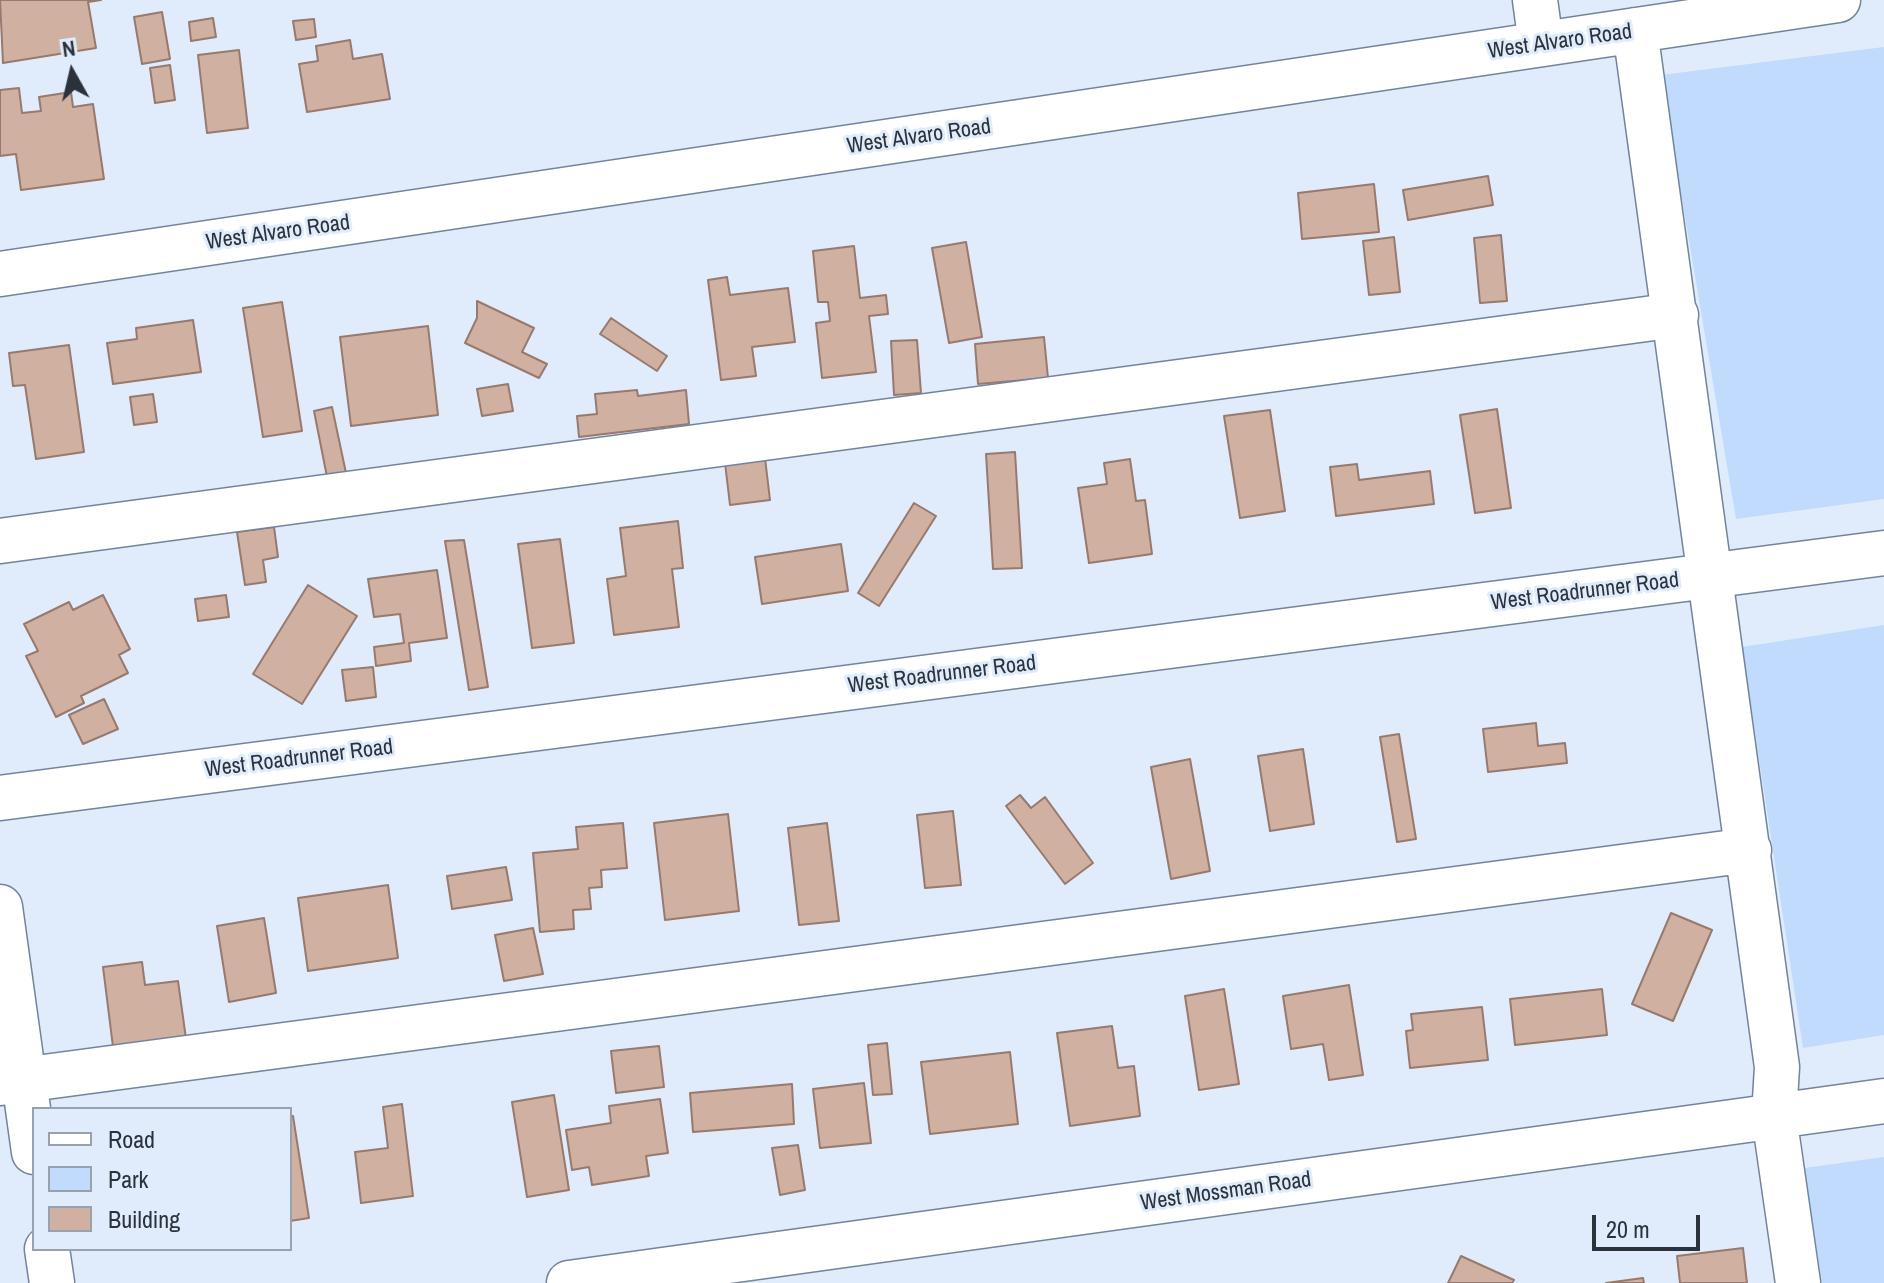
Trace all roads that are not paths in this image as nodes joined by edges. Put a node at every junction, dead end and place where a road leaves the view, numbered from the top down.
1 (1535, 0) edge
2 (1838, 0) edge
3 (1635, 30) junction
4 (1541, 44) junction
5 (0, 274) edge
6 (1676, 315) junction
7 (0, 541) edge
8 (1884, 553) edge
9 (1712, 576) junction
10 (0, 798) edge
11 (1749, 850) junction
12 (0, 907) edge
13 (12, 1082) edge
14 (1884, 1101) edge
15 (1774, 1116) junction
16 (32, 1146) edge
17 (47, 1251) edge
18 (52, 1283) edge
19 (569, 1283) edge
20 (1798, 1283) edge

1 - 4 street
2 - 3 street, West Alvaro Road
3 - 4 street, West Alvaro Road
3 - 6 street
4 - 5 street, West Alvaro Road
6 - 7 street
6 - 9 street
8 - 9 street, West Roadrunner Road
9 - 10 street, West Roadrunner Road
9 - 11 street
11 - 13 street
11 - 15 street
12 - 13 street
13 - 16 street
14 - 15 street, West Mossman Road
15 - 19 street, West Mossman Road
15 - 20 street
17 - 18 street

